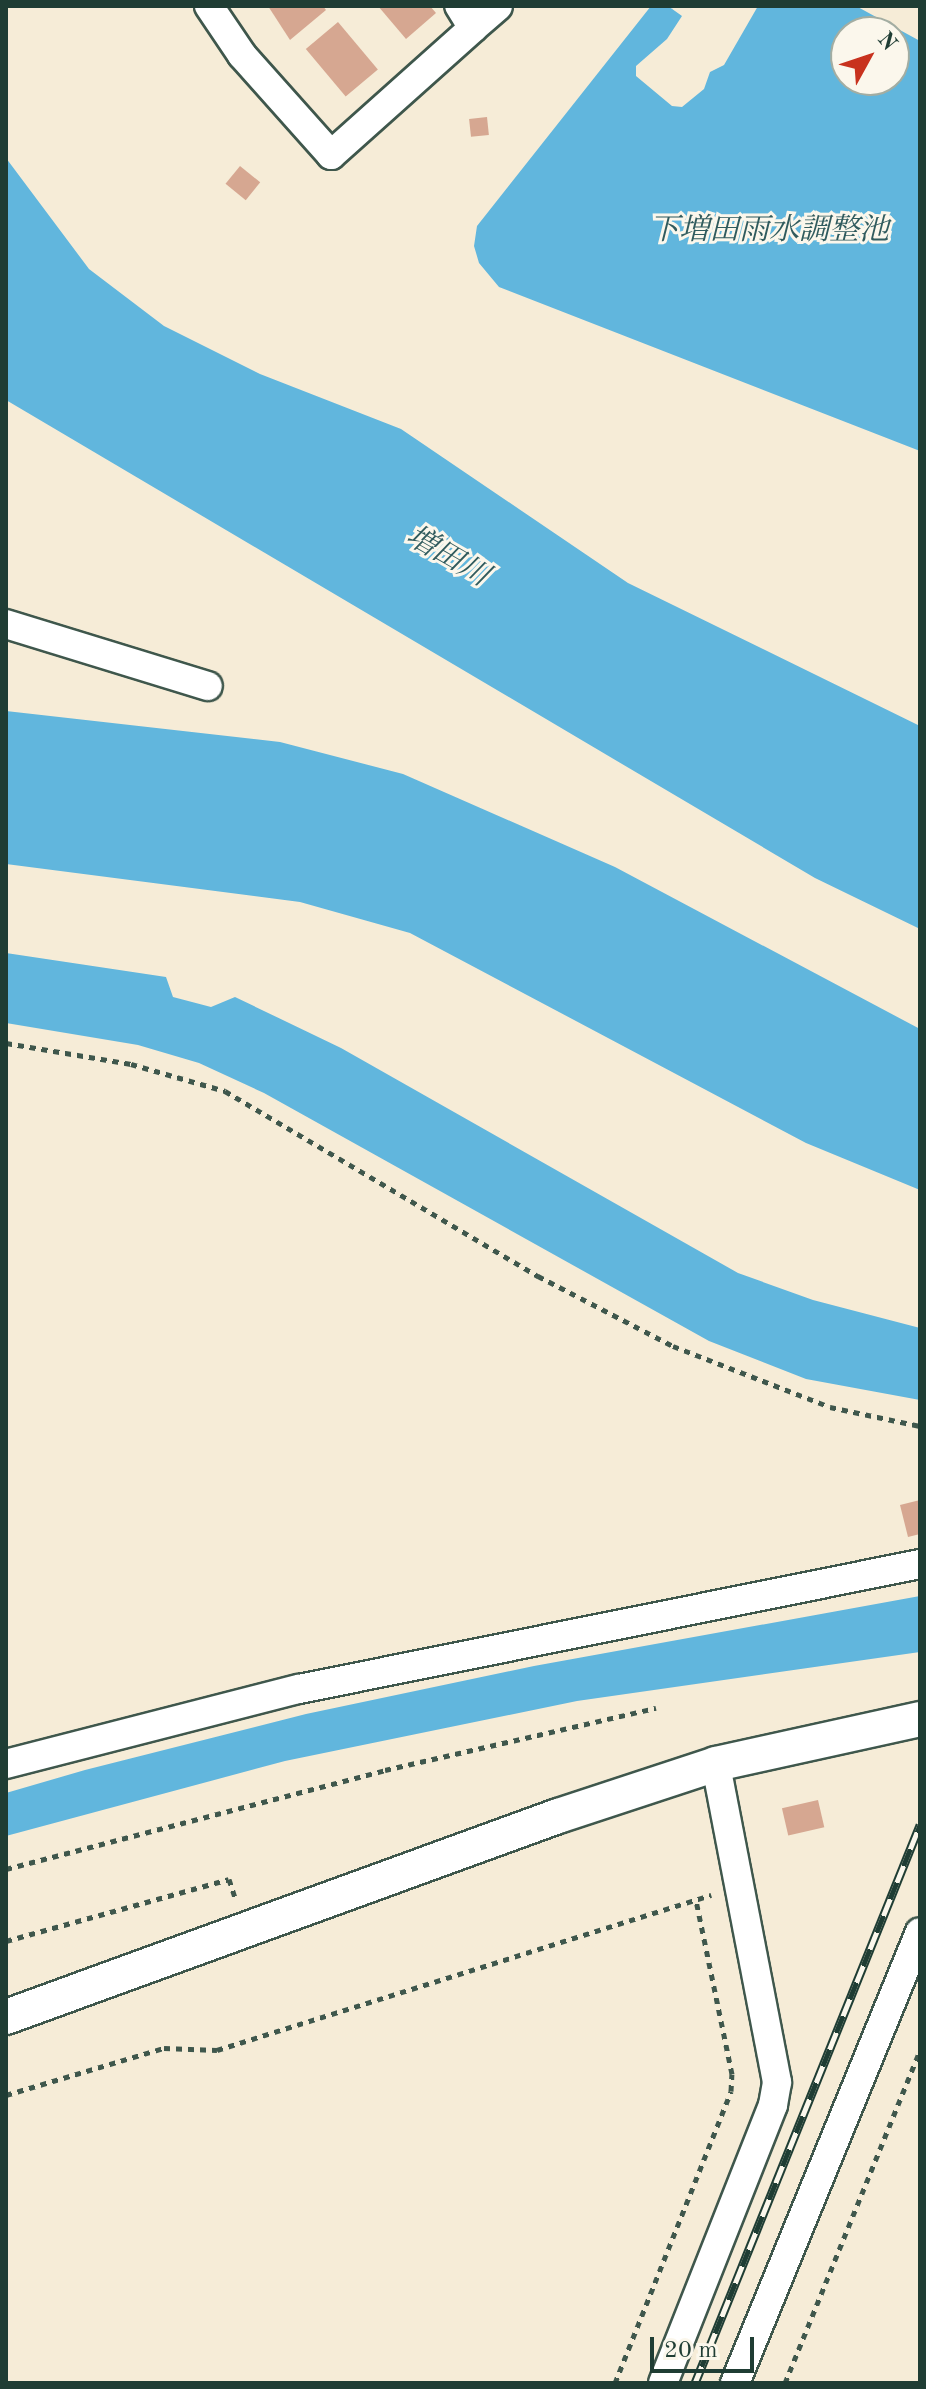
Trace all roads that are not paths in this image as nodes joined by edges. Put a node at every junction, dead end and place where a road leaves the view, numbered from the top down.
1 (209, 6) edge
2 (498, 6) edge
3 (466, 17) edge
4 (6, 624) edge
5 (208, 686) dead end
6 (920, 1564) edge
7 (920, 1719) edge
8 (6, 1764) edge
9 (716, 1764) junction
10 (920, 1932) edge
11 (6, 2017) edge
12 (663, 2383) edge
13 (735, 2383) edge

1 - 3 street
2 - 3 street
4 - 5 street
6 - 8 street
7 - 9 street
9 - 11 street
9 - 12 street
10 - 13 street

